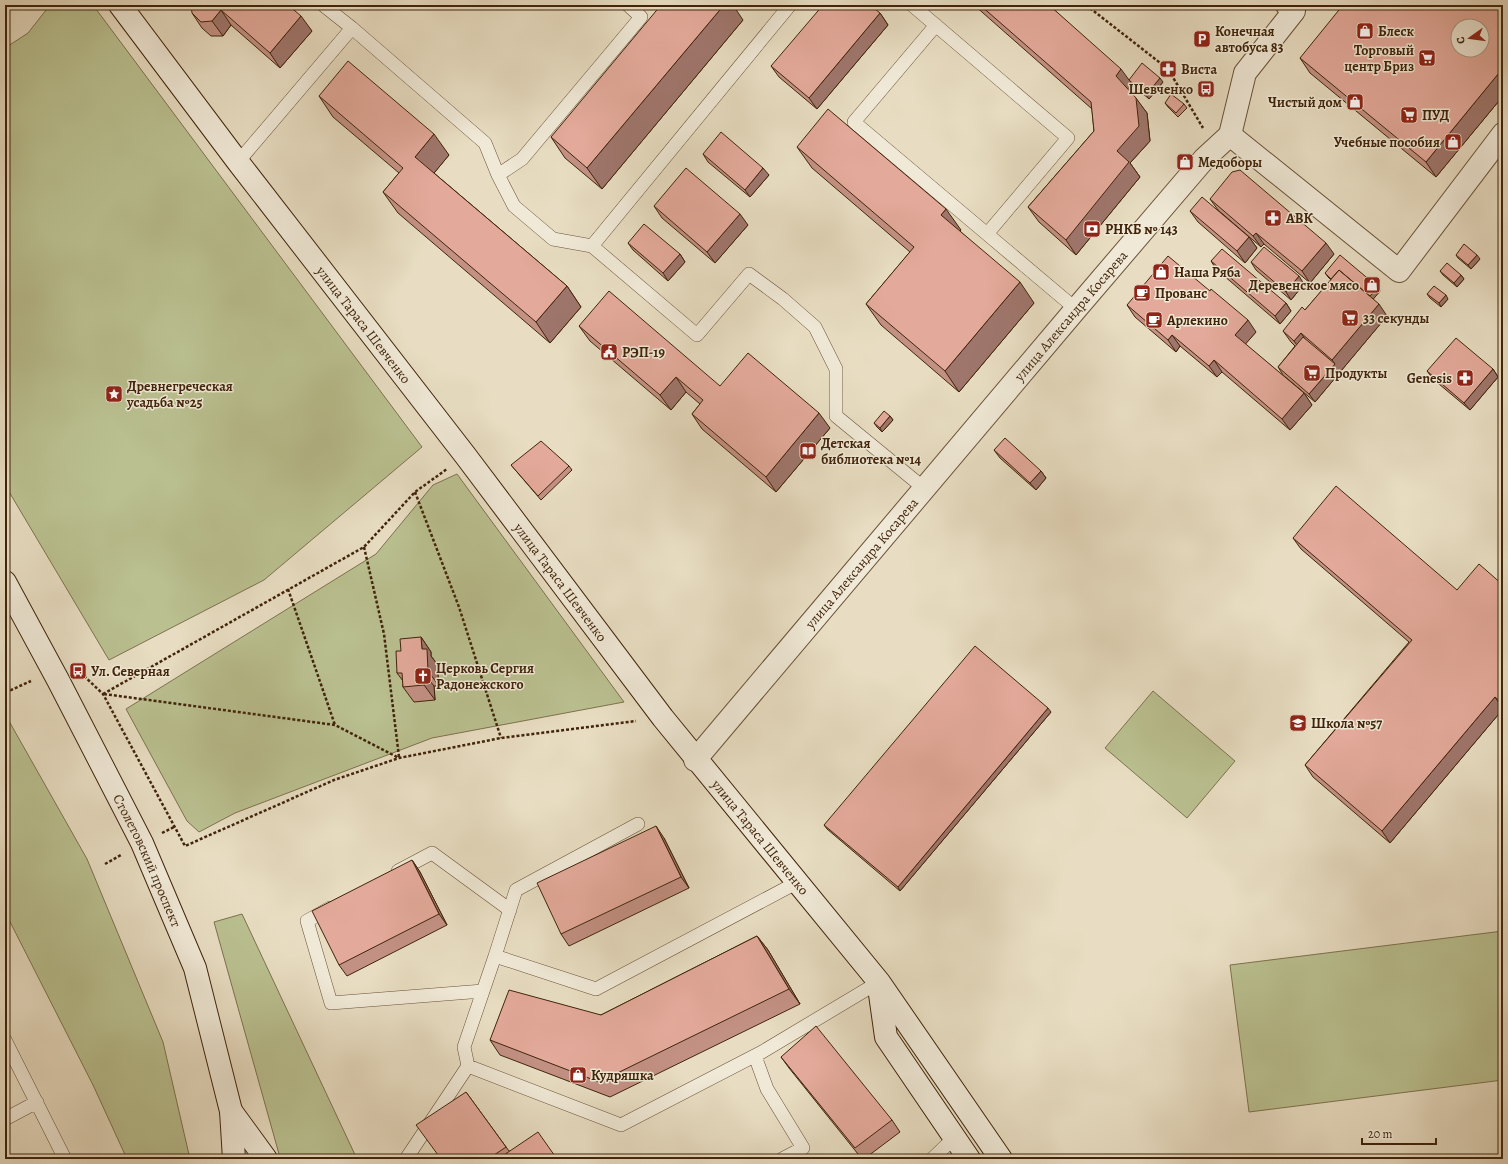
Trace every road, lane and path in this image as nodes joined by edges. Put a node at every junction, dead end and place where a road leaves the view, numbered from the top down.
1 (8, 5) edge
2 (120, 5) edge
3 (323, 5) edge
4 (628, 5) edge
5 (790, 5) edge
6 (912, 5) edge
7 (1086, 5) edge
8 (1293, 7) edge
9 (5, 8) edge
10 (936, 25) junction
11 (352, 28) junction
12 (1206, 132) dead end
13 (1503, 134) edge
14 (1230, 135) junction
15 (238, 162) junction
16 (498, 175) junction
17 (987, 234) junction
18 (592, 246) junction
19 (1076, 309) junction
20 (465, 455) junction
21 (924, 489) junction
22 (416, 492) junction
23 (364, 547) junction
24 (5, 582) edge
25 (288, 589) junction
26 (83, 675) dead end
27 (34, 680) dead end
28 (5, 681) edge
29 (103, 694) junction
30 (662, 718) junction
31 (335, 725) junction
32 (501, 738) junction
33 (399, 758) junction
34 (695, 760) junction
35 (638, 824) dead end
36 (390, 875) edge
37 (796, 883) junction
38 (342, 902) edge
39 (510, 910) junction
40 (496, 956) junction
41 (879, 982) junction
42 (483, 991) junction
43 (5, 1040) edge
44 (755, 1056) junction
45 (468, 1066) junction
46 (37, 1102) junction
47 (231, 1111) junction
48 (5, 1119) edge
49 (954, 1138) junction
50 (65, 1159) edge
51 (234, 1159) edge
52 (266, 1159) edge
53 (406, 1159) edge
54 (782, 1159) edge
55 (932, 1159) edge
56 (969, 1159) edge
57 (1001, 1159) edge

1 - 9 path
2 - 15 street, улица Тараса Шевченко
3 - 11 lane
4 - 16 lane
5 - 18 lane
6 - 10 lane
7 - 12 path
8 - 14 street
10 - 17 lane
10 - 17 lane
11 - 15 lane
11 - 16 lane
13 - 14 street
14 - 19 street, улица Александра Косарева
15 - 20 street, улица Тараса Шевченко
16 - 18 lane
17 - 19 lane
18 - 21 lane
19 - 21 street, улица Александра Косарева
20 - 22 path
20 - 30 street, улица Тараса Шевченко
21 - 34 street, улица Александра Косарева
22 - 23 path
22 - 32 path
23 - 25 path
23 - 33 path
24 - 47 street, Столетовский проспект
25 - 29 path
25 - 31 path
26 - 29 path
27 - 28 path
29 - 31 path
29 - 33 path
30 - 32 path
30 - 34 street, улица Тараса Шевченко
31 - 33 path
32 - 33 path
34 - 37 street, улица Тараса Шевченко
35 - 39 lane
36 - 39 lane
37 - 40 lane
37 - 41 street, улица Тараса Шевченко
38 - 42 lane
39 - 40 lane
40 - 42 lane
41 - 44 lane
41 - 49 street
41 - 57 street, улица Тараса Шевченко
42 - 45 lane
43 - 46 lane
44 - 45 lane
44 - 54 lane
45 - 53 lane
46 - 48 lane
46 - 50 lane
47 - 51 street, Столетовский проспект
47 - 52 street
49 - 55 lane
49 - 56 street

